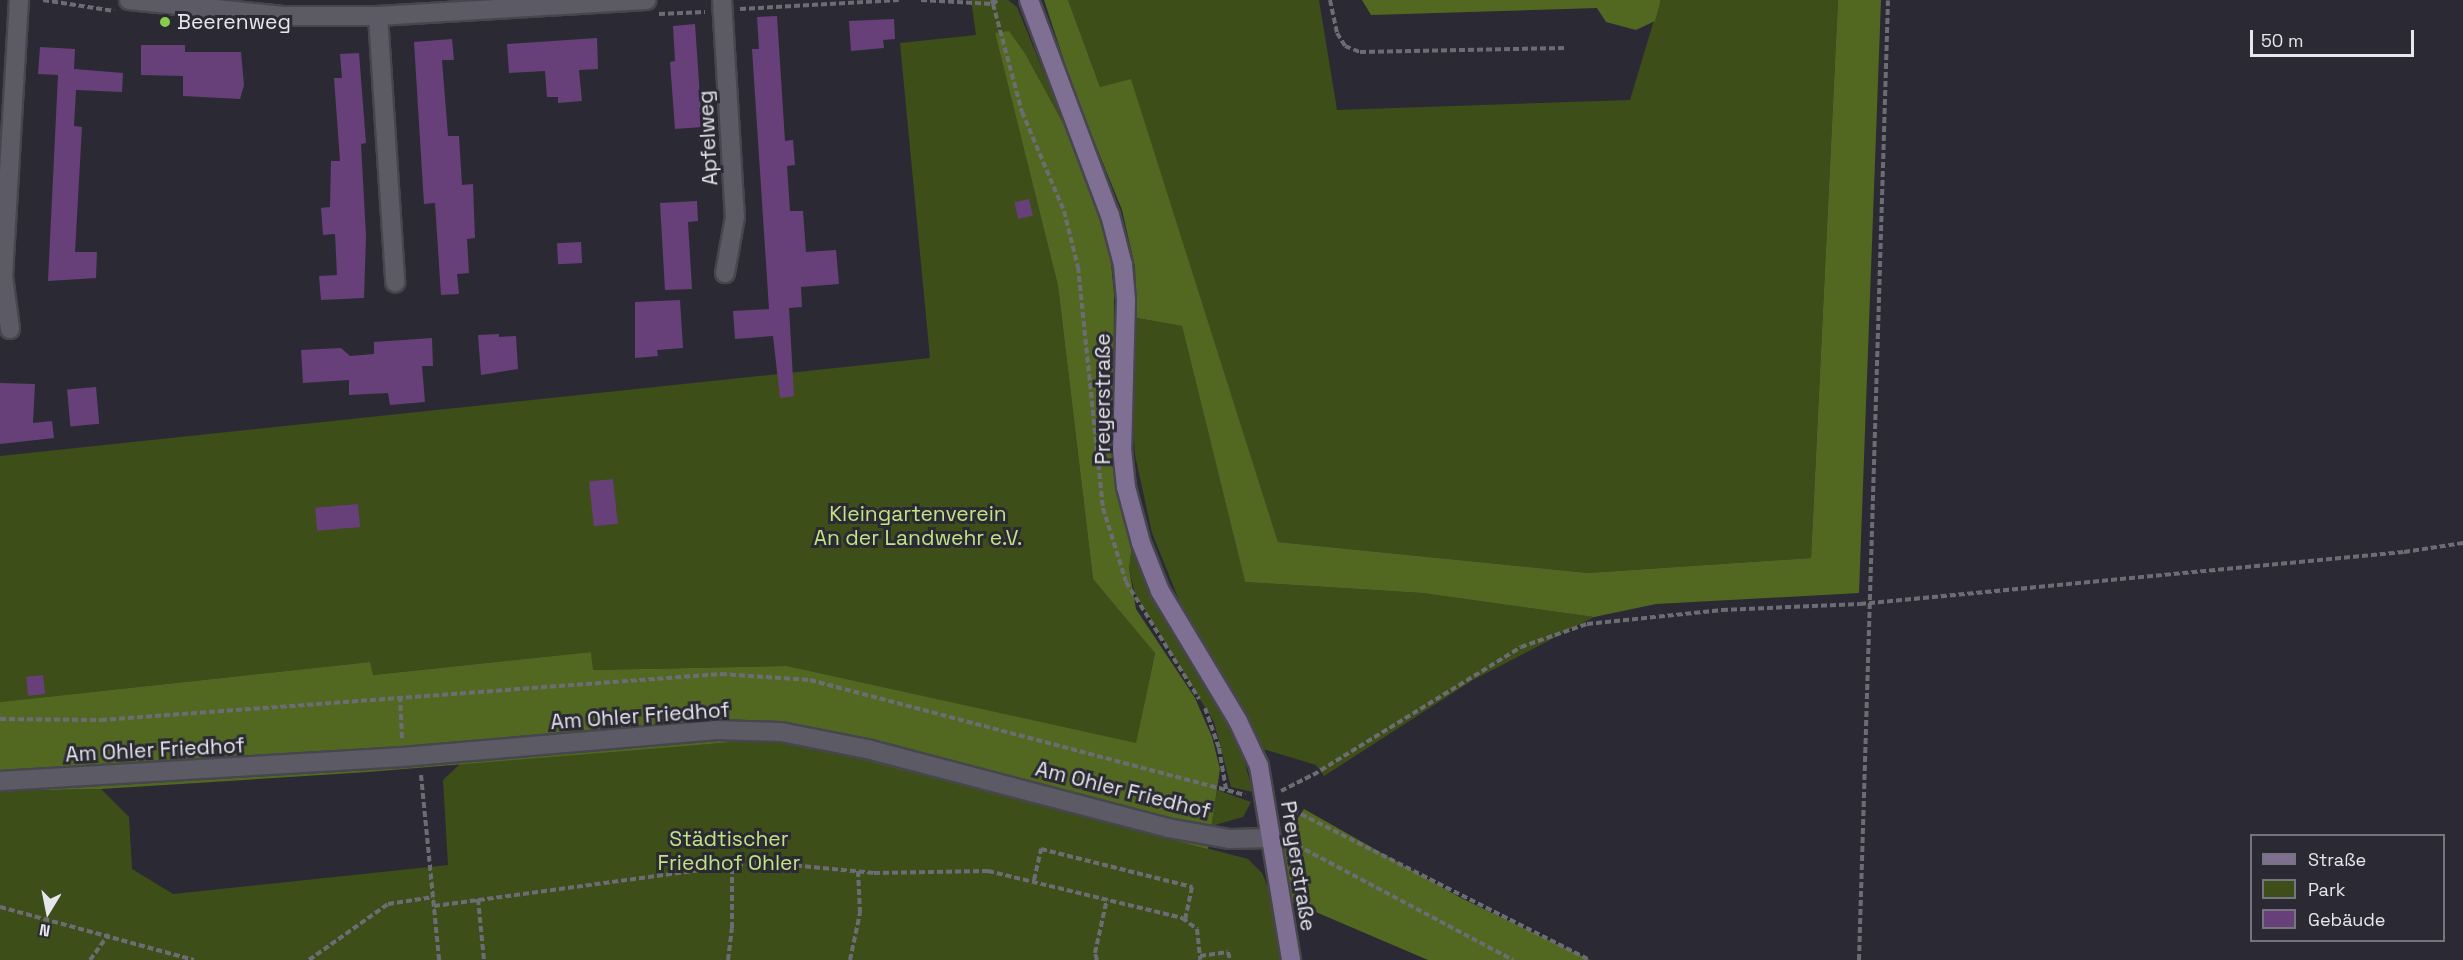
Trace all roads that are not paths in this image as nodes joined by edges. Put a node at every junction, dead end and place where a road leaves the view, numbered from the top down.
1 (19, 0) edge
2 (129, 0) edge
3 (647, 0) edge
4 (722, 0) edge
5 (1029, 0) edge
6 (378, 16) junction
7 (725, 273) dead end
8 (395, 282) dead end
9 (10, 329) dead end
10 (0, 781) edge
11 (1271, 837) junction
12 (1290, 960) edge

1 - 9 street
2 - 6 street
3 - 6 street
4 - 7 street, Apfelweg
5 - 11 main road, Preyerstraße
6 - 8 street
10 - 11 street, Am Ohler Friedhof
11 - 12 main road, Preyerstraße

